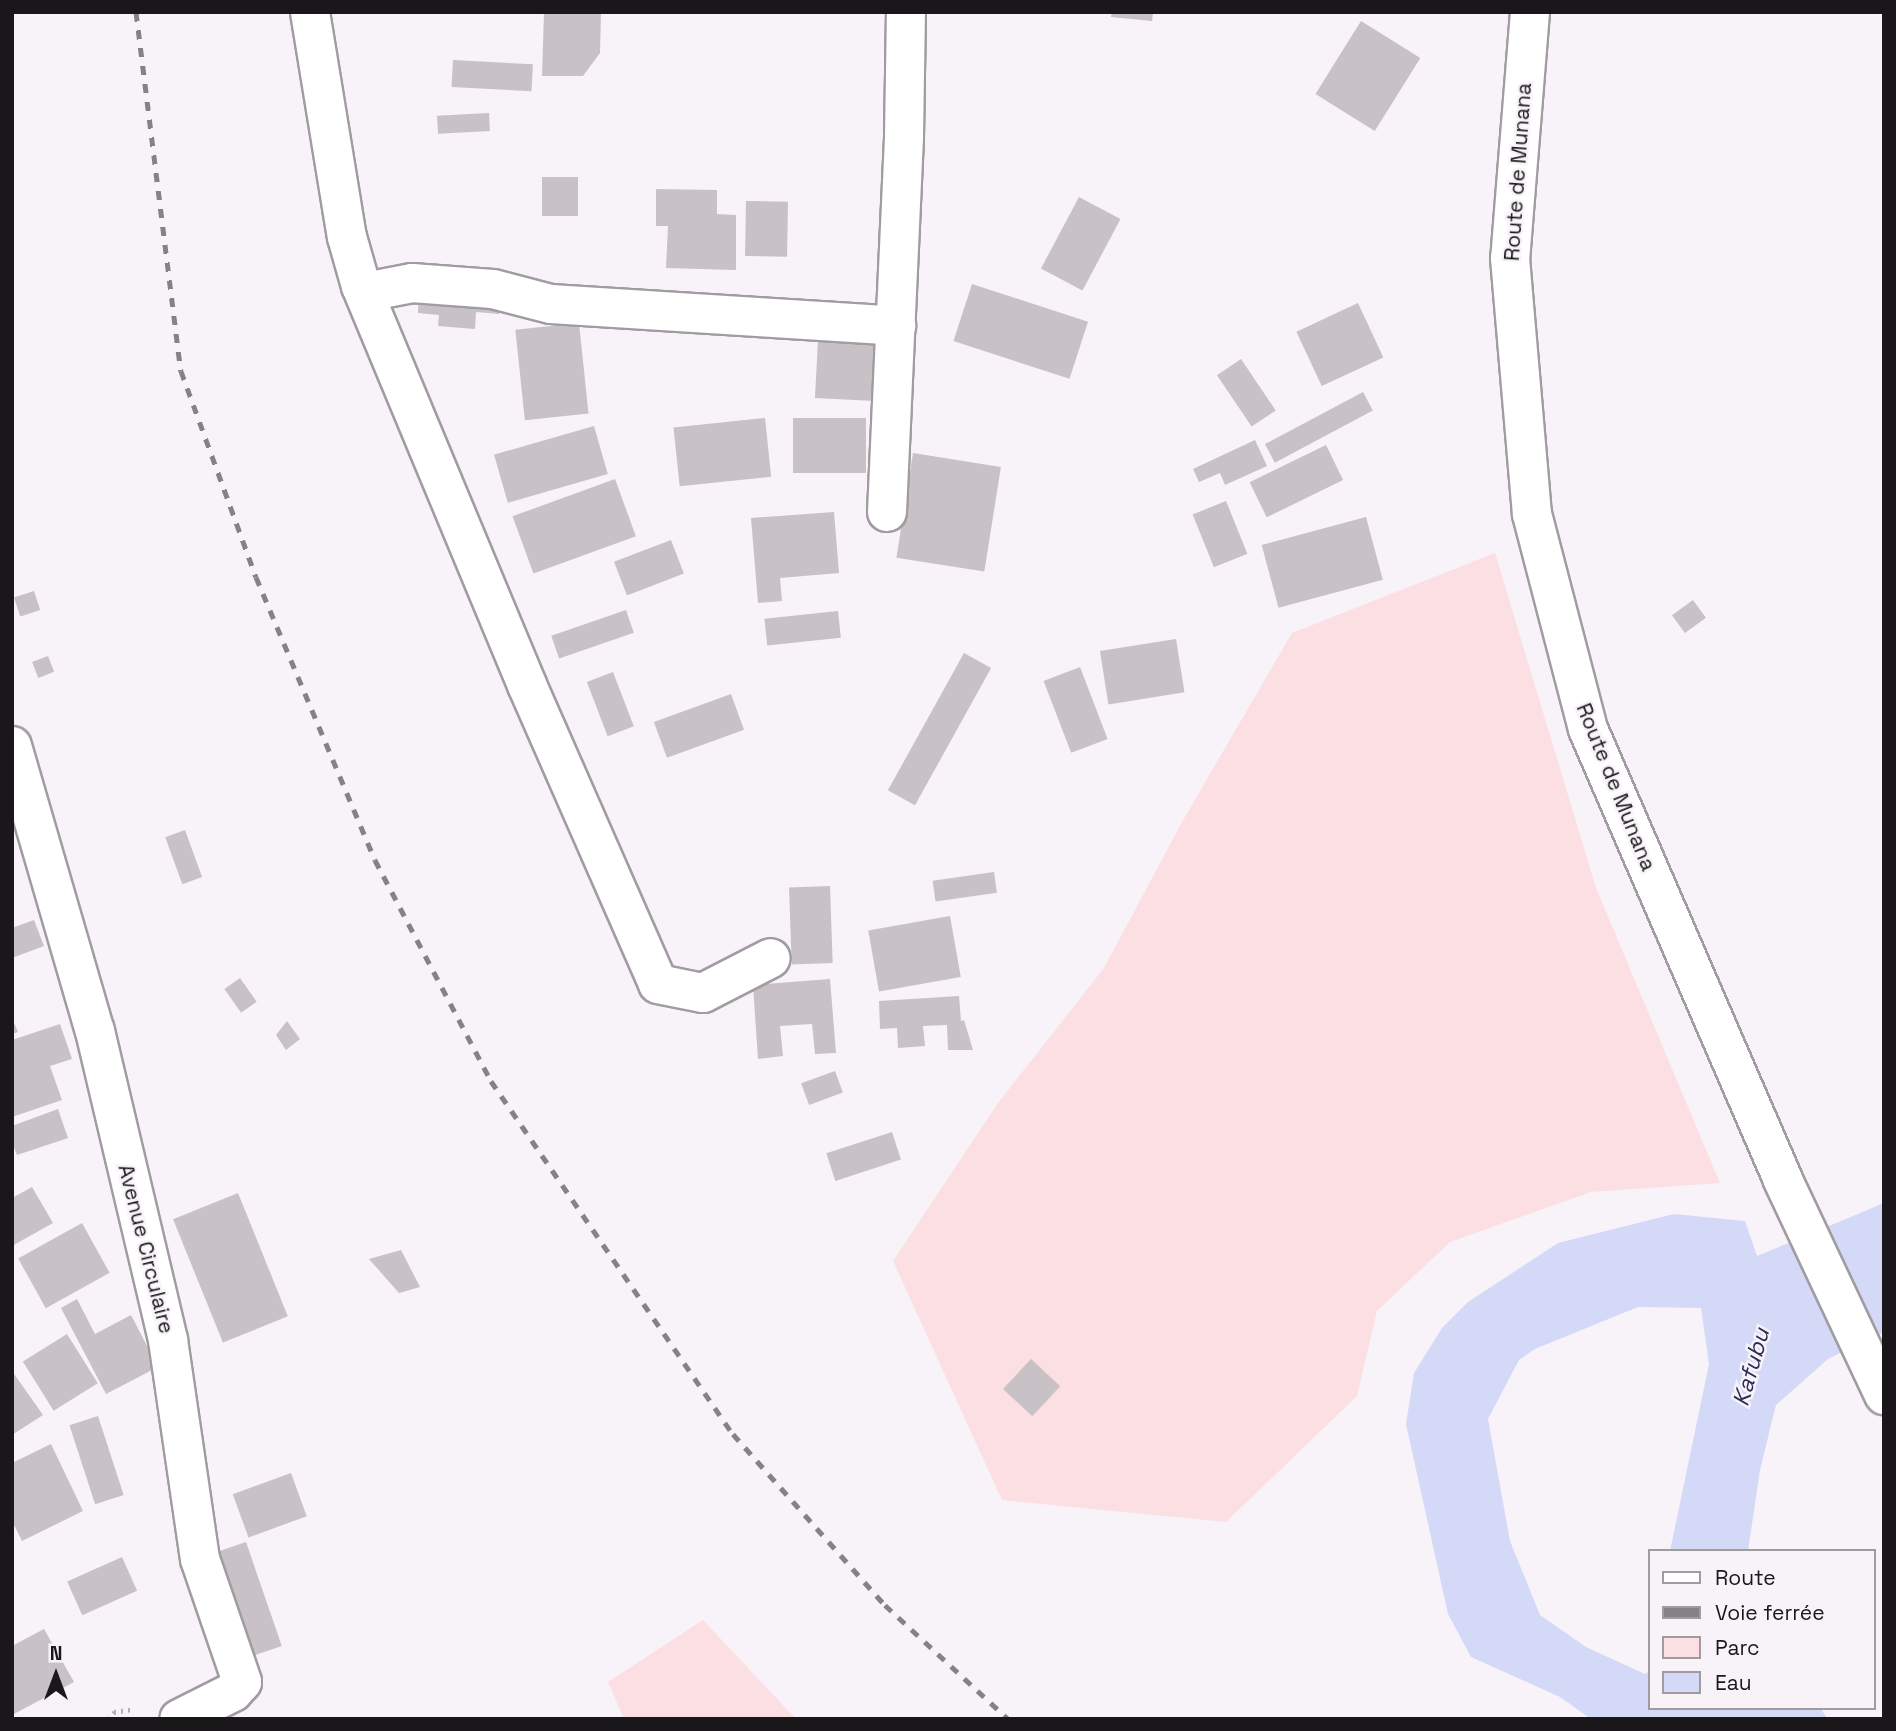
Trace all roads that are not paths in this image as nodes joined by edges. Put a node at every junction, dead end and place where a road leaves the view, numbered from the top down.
1 (310, 12) edge
2 (906, 12) edge
3 (1530, 12) edge
4 (361, 286) junction
5 (896, 326) junction
6 (887, 512) dead end
7 (12, 746) edge
8 (771, 958) dead end
9 (1884, 1395) edge
10 (179, 1719) edge

1 - 4 street
2 - 5 street
3 - 9 street, Route de Munana
4 - 5 street
4 - 8 street
5 - 6 street
7 - 10 street, Avenue Circulaire

